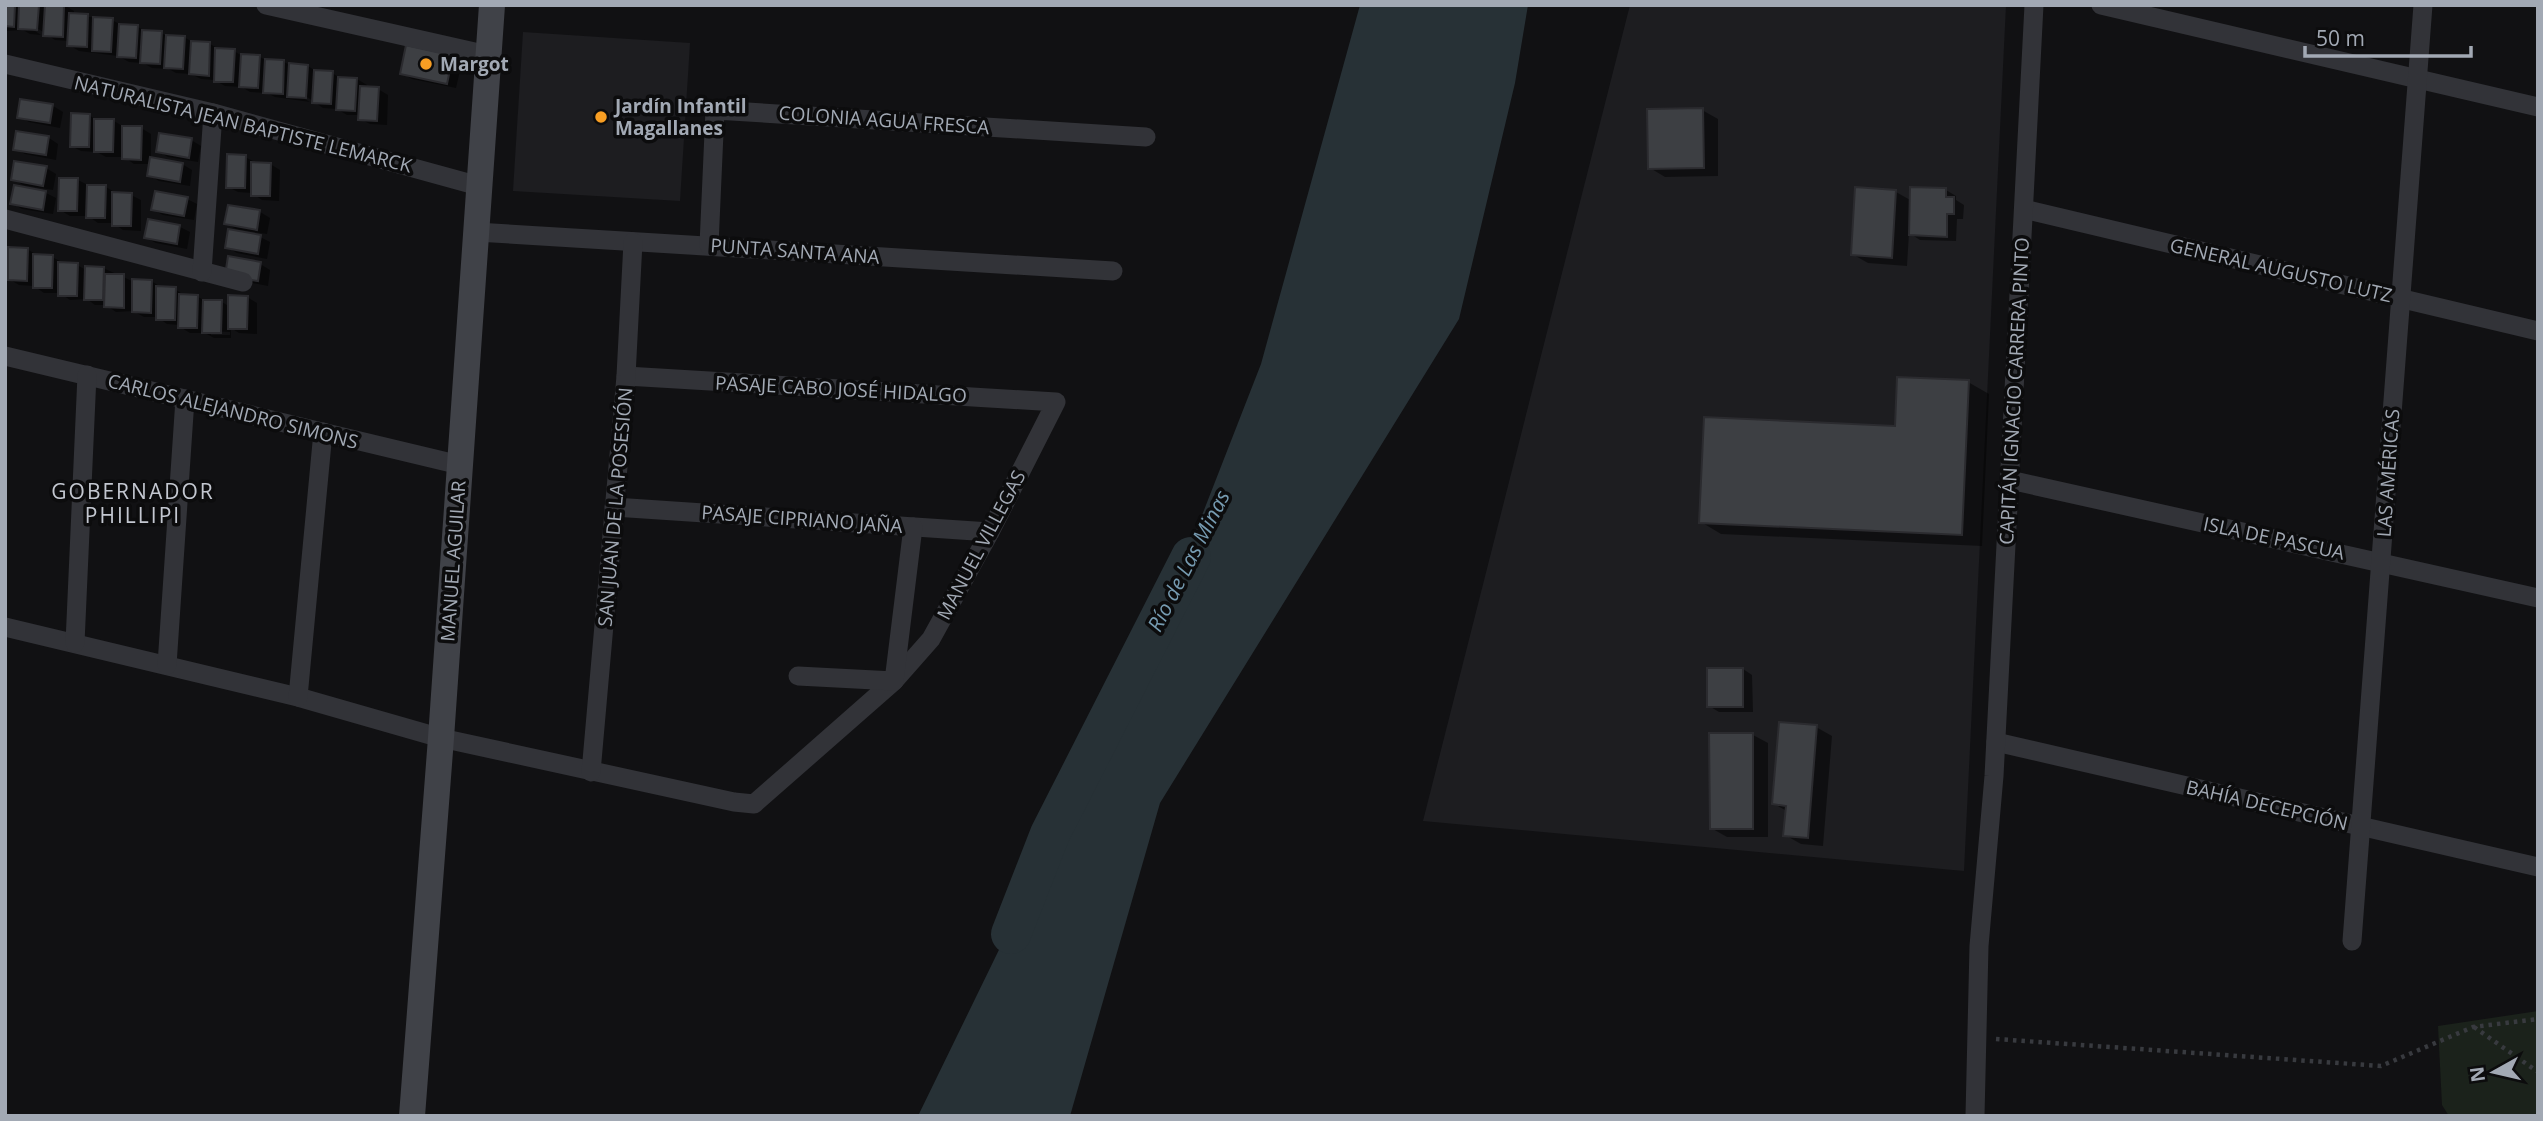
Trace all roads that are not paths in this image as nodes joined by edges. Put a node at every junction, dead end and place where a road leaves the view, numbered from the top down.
1 (266, 5) edge
2 (492, 5) edge
3 (2034, 5) edge
4 (2101, 5) edge
5 (2423, 5) edge
6 (488, 55) junction
7 (5, 64) edge
8 (2417, 79) junction
9 (2538, 107) edge
10 (213, 113) junction
11 (1146, 137) dead end
12 (480, 186) junction
13 (2024, 209) junction
14 (5, 219) edge
15 (476, 232) junction
16 (633, 242) junction
17 (709, 245) junction
18 (1113, 271) dead end
19 (202, 272) junction
20 (243, 282) dead end
21 (2400, 299) junction
22 (2538, 331) edge
23 (5, 356) edge
24 (86, 375) junction
25 (626, 376) junction
26 (185, 399) junction
27 (1056, 402) joint
28 (323, 432) junction
29 (460, 465) junction
30 (2010, 480) junction
31 (614, 507) junction
32 (914, 527) junction
33 (990, 532) junction
34 (2381, 562) junction
35 (2538, 598) edge
36 (5, 627) edge
37 (75, 643) junction
38 (167, 665) junction
39 (798, 676) dead end
40 (894, 681) junction
41 (298, 697) junction
42 (441, 738) junction
43 (1996, 742) junction
44 (591, 772) junction
45 (2361, 826) junction
46 (2538, 867) edge
47 (2352, 941) dead end
48 (412, 1116) edge
49 (1975, 1116) edge

1 - 6 street
2 - 6 street, MANUEL AGUILAR
3 - 13 street, CAPITÁN IGNACIO CARRERA PINTO
4 - 8 street
5 - 8 street, LAS AMÉRICAS
6 - 12 street, MANUEL AGUILAR
7 - 10 street, NATURALISTA JEAN BAPTISTE LEMARCK
8 - 9 street
8 - 21 street, LAS AMÉRICAS
10 - 12 street, NATURALISTA JEAN BAPTISTE LEMARCK
10 - 19 street
11 - 17 street, COLONIA AGUA FRESCA
12 - 15 street, MANUEL AGUILAR
13 - 21 street, GENERAL AUGUSTO LUTZ
13 - 30 street, CAPITÁN IGNACIO CARRERA PINTO
14 - 19 street
15 - 16 street, PUNTA SANTA ANA
15 - 29 street, MANUEL AGUILAR
16 - 17 street, PUNTA SANTA ANA
16 - 25 street, SAN JUAN DE LA POSESIÓN
17 - 18 street, PUNTA SANTA ANA
19 - 20 street
21 - 22 street, GENERAL AUGUSTO LUTZ
21 - 34 street, LAS AMÉRICAS
23 - 24 street, CARLOS ALEJANDRO SIMONS
24 - 26 street, CARLOS ALEJANDRO SIMONS
24 - 37 street
25 - 27 street, PASAJE CABO JOSÉ HIDALGO
25 - 31 street, SAN JUAN DE LA POSESIÓN
26 - 28 street, CARLOS ALEJANDRO SIMONS
26 - 38 street
27 - 33 street, MANUEL VILLEGAS
28 - 29 street, CARLOS ALEJANDRO SIMONS
28 - 41 street
29 - 42 street, MANUEL AGUILAR
30 - 34 street, ISLA DE PASCUA
30 - 43 street, CAPITÁN IGNACIO CARRERA PINTO
31 - 32 street, PASAJE CIPRIANO JAÑA
31 - 44 street, SAN JUAN DE LA POSESIÓN
32 - 33 street, PASAJE CIPRIANO JAÑA
32 - 40 street
33 - 40 street, MANUEL VILLEGAS
34 - 35 street, ISLA DE PASCUA
34 - 45 street, LAS AMÉRICAS
36 - 37 street
37 - 38 street
38 - 41 street
39 - 40 street
40 - 44 street, MANUEL VILLEGAS
41 - 42 street
42 - 44 street
42 - 48 street, MANUEL AGUILAR
43 - 45 street, BAHÍA DECEPCIÓN
43 - 49 street, CAPITÁN IGNACIO CARRERA PINTO
45 - 46 street, BAHÍA DECEPCIÓN
45 - 47 street, LAS AMÉRICAS

